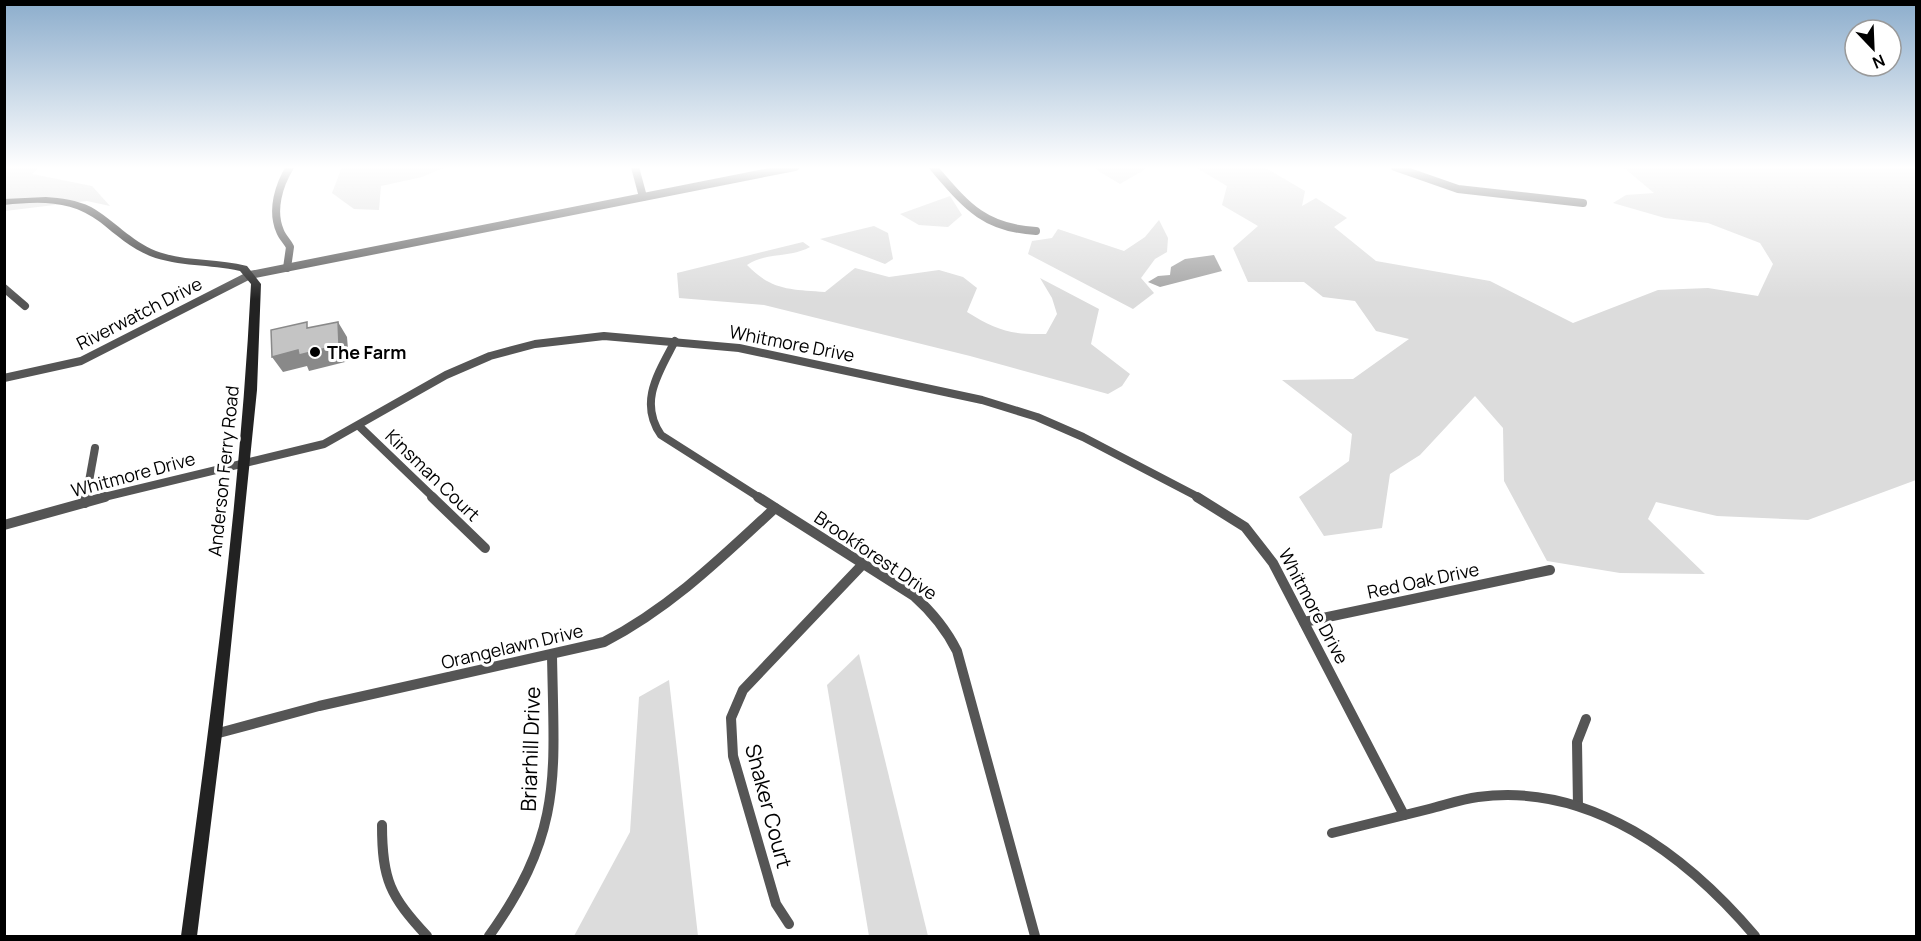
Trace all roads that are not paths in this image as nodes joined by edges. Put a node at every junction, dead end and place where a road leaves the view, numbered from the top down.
1 (89, 211) edge
2 (278, 211) edge
3 (572, 211) edge
4 (973, 211) edge
5 (1036, 231) dead end
6 (287, 268) junction
7 (250, 275) junction
8 (4, 288) edge
9 (25, 306) dead end
10 (675, 341) junction
11 (4, 378) edge
12 (359, 426) junction
13 (95, 448) dead end
14 (243, 463) junction
15 (85, 503) junction
16 (775, 508) junction
17 (4, 525) edge
18 (485, 548) dead end
19 (863, 564) junction
20 (1550, 570) dead end
21 (1304, 622) junction
22 (552, 655) junction
23 (1586, 719) dead end
24 (215, 734) junction
25 (1578, 806) junction
26 (1404, 815) junction
27 (382, 825) dead end
28 (1332, 833) dead end
29 (789, 924) dead end
30 (189, 936) edge
31 (427, 936) edge
32 (489, 936) edge
33 (1035, 936) edge
34 (1755, 936) edge

1 - 7 street
2 - 6 street
3 - 6 street, Riverwatch Drive
4 - 5 street
6 - 7 street, Riverwatch Drive
7 - 11 street, Riverwatch Drive
7 - 14 street, Anderson Ferry Road
8 - 9 street
10 - 12 street, Whitmore Drive
10 - 16 street, Brookforest Drive
10 - 21 street, Whitmore Drive
12 - 14 street, Whitmore Drive
12 - 18 street, Kinsman Court
13 - 15 street
14 - 15 street, Whitmore Drive
14 - 24 street, Anderson Ferry Road
15 - 17 street, Whitmore Drive
16 - 19 street, Brookforest Drive
16 - 22 street, Orangelawn Drive
19 - 29 street, Shaker Court
19 - 33 street, Brookforest Drive
20 - 21 street, Red Oak Drive
21 - 26 street, Whitmore Drive
22 - 24 street, Orangelawn Drive
22 - 32 street, Briarhill Drive
23 - 25 street
24 - 30 street, Anderson Ferry Road
25 - 26 street
25 - 34 street
26 - 28 street
27 - 31 street

